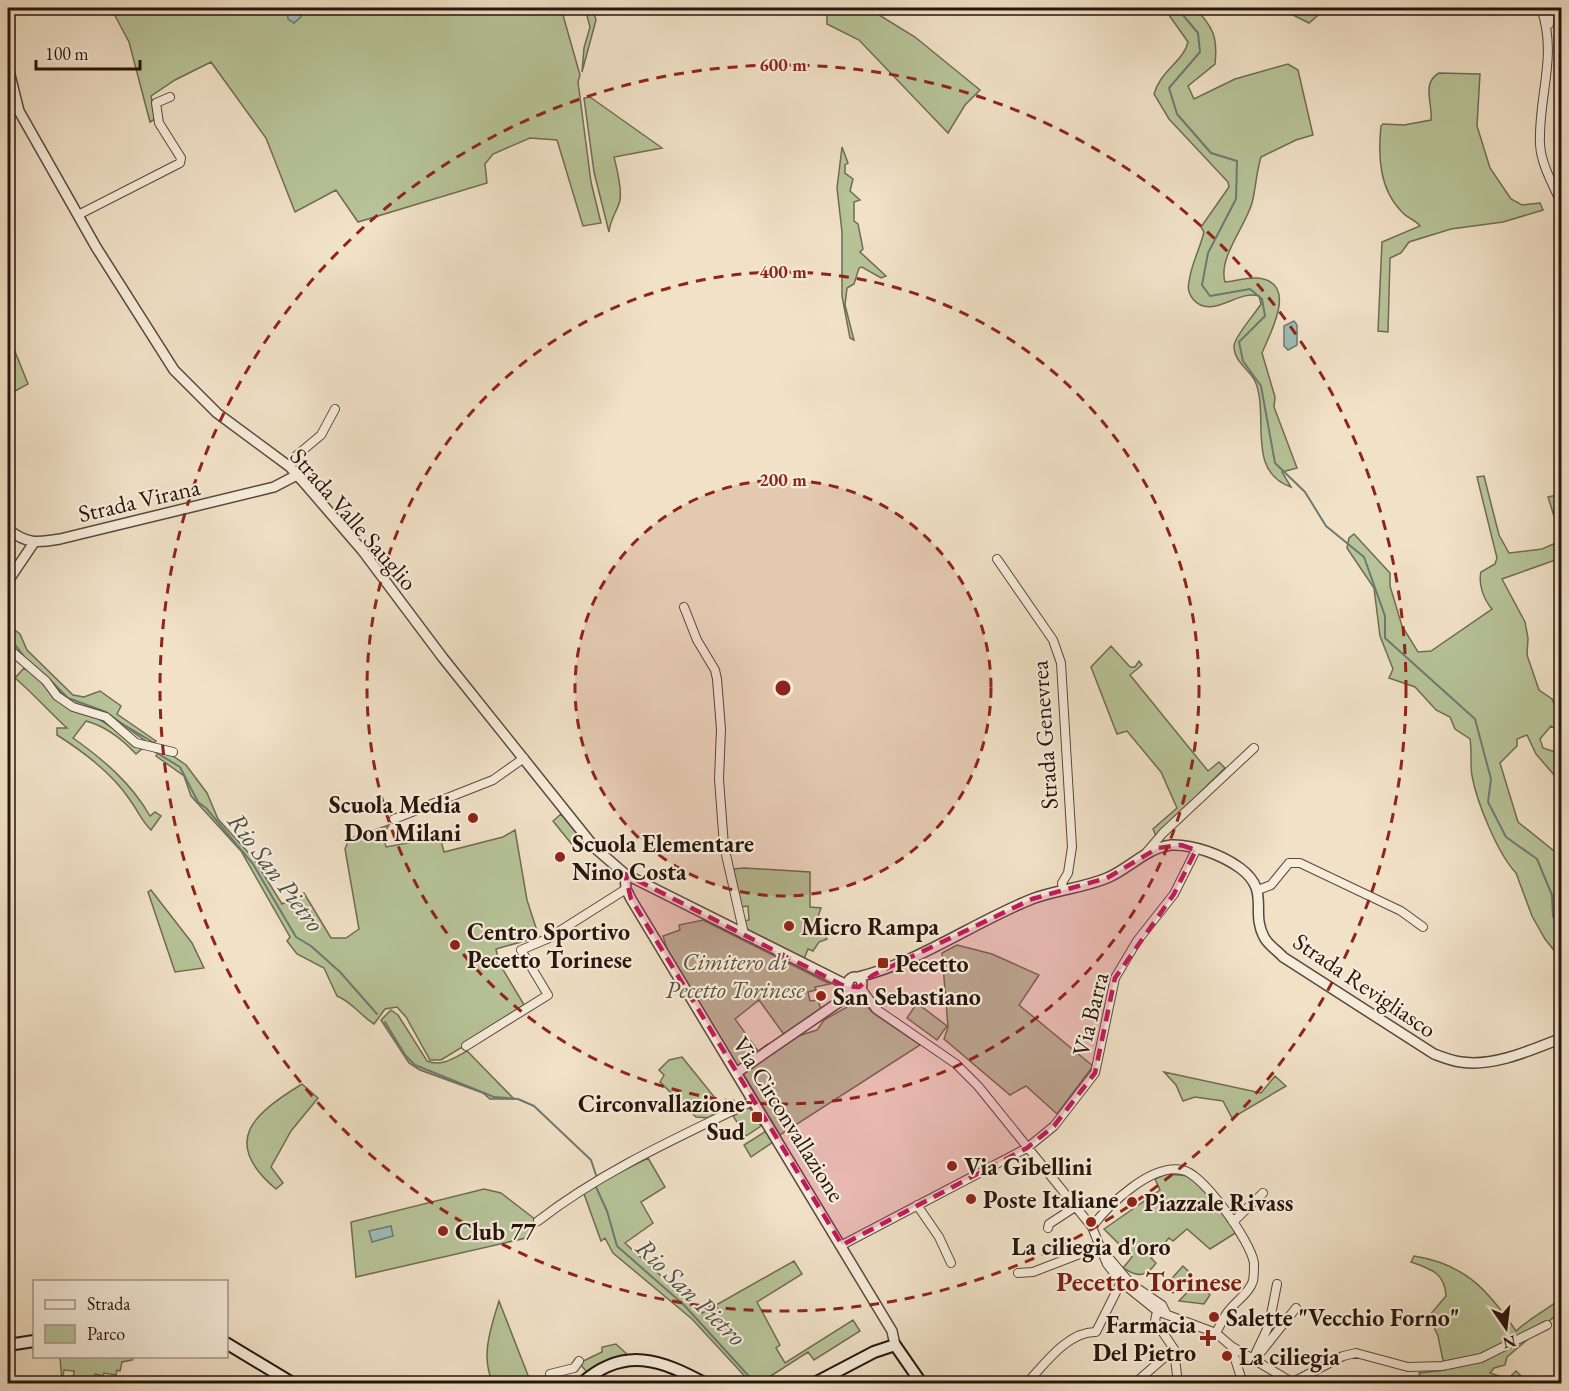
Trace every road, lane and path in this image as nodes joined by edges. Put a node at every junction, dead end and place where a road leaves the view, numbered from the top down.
1 (1541, 8) edge
2 (1550, 8) edge
3 (1548, 29) junction
4 (8, 67) edge
5 (170, 97) dead end
6 (1562, 205) edge
7 (78, 215) junction
8 (335, 409) dead end
9 (292, 471) junction
10 (8, 529) edge
11 (33, 544) junction
12 (997, 559) dead end
13 (8, 581) edge
14 (684, 607) dead end
15 (8, 648) edge
16 (1254, 748) dead end
17 (173, 752) dead end
18 (524, 758) junction
19 (394, 819) dead end
20 (1196, 850) junction
21 (1144, 855) junction
22 (625, 874) junction
23 (626, 889) junction
24 (1063, 889) junction
25 (1258, 890) junction
26 (1423, 927) dead end
27 (744, 934) junction
28 (854, 986) junction
29 (1562, 1038) edge
30 (466, 1046) dead end
31 (736, 1072) junction
32 (753, 1101) junction
33 (1027, 1148) junction
34 (1263, 1193) dead end
35 (917, 1205) junction
36 (1075, 1207) junction
37 (538, 1221) dead end
38 (1233, 1222) junction
39 (1048, 1228) dead end
40 (1092, 1228) junction
41 (842, 1245) junction
42 (1098, 1247) junction
43 (951, 1263) dead end
44 (1018, 1274) dead end
45 (1121, 1282) junction
46 (1277, 1284) dead end
47 (1296, 1308) dead end
48 (1156, 1311) junction
49 (1167, 1315) junction
50 (1546, 1325) dead end
51 (1215, 1333) junction
52 (33, 1341) edge
53 (228, 1344) edge
54 (8, 1345) edge
55 (895, 1345) junction
56 (1231, 1346) junction
57 (1174, 1348) junction
58 (1253, 1359) junction
59 (579, 1361) dead end
60 (294, 1383) edge
61 (556, 1383) edge
62 (581, 1383) edge
63 (706, 1383) edge
64 (813, 1383) edge
65 (922, 1383) edge
66 (1026, 1383) edge
67 (1134, 1383) edge
68 (1178, 1383) edge
69 (1244, 1383) edge
70 (1294, 1383) edge

1 - 3 street
2 - 3 street
3 - 6 street
4 - 7 street, Strada Valle Sauglio
5 - 7 street
7 - 9 street, Strada Valle Sauglio
8 - 9 street
9 - 11 street, Strada Virana
9 - 18 street, Strada Valle Sauglio
10 - 11 street
11 - 13 street
12 - 24 street, Strada Genevrea
14 - 27 street
15 - 17 street
16 - 21 street
18 - 19 street
18 - 22 street, Strada Valle Sauglio
20 - 21 street
20 - 25 street
20 - 33 street, Via Barra
21 - 24 street
22 - 23 street, Via Circonvallazione
22 - 27 street, Strada Valle Sauglio
23 - 30 street
23 - 31 street, Via Circonvallazione
24 - 28 street
25 - 26 street
25 - 29 street, Strada Revigliasco
27 - 28 street, Strada Valle Sauglio
28 - 31 street
28 - 33 street
31 - 32 street, Via Circonvallazione
32 - 37 street
32 - 41 street, Via Circonvallazione
33 - 35 street
33 - 36 street
34 - 38 street
35 - 41 street
35 - 43 street
36 - 39 street
36 - 40 street
38 - 40 street
38 - 51 street
40 - 42 street
40 - 49 street
41 - 55 street, Via Circonvallazione
42 - 44 street
42 - 45 street
45 - 48 street
45 - 66 street
46 - 58 street
47 - 58 street
48 - 49 street
48 - 57 street
49 - 51 street
50 - 70 street
51 - 56 street
52 - 54 main road
53 - 60 main road
55 - 64 main road
55 - 65 main road, Via Circonvallazione
56 - 58 street
56 - 69 street
57 - 67 street
57 - 68 street
58 - 70 street
59 - 61 street
62 - 63 main road

